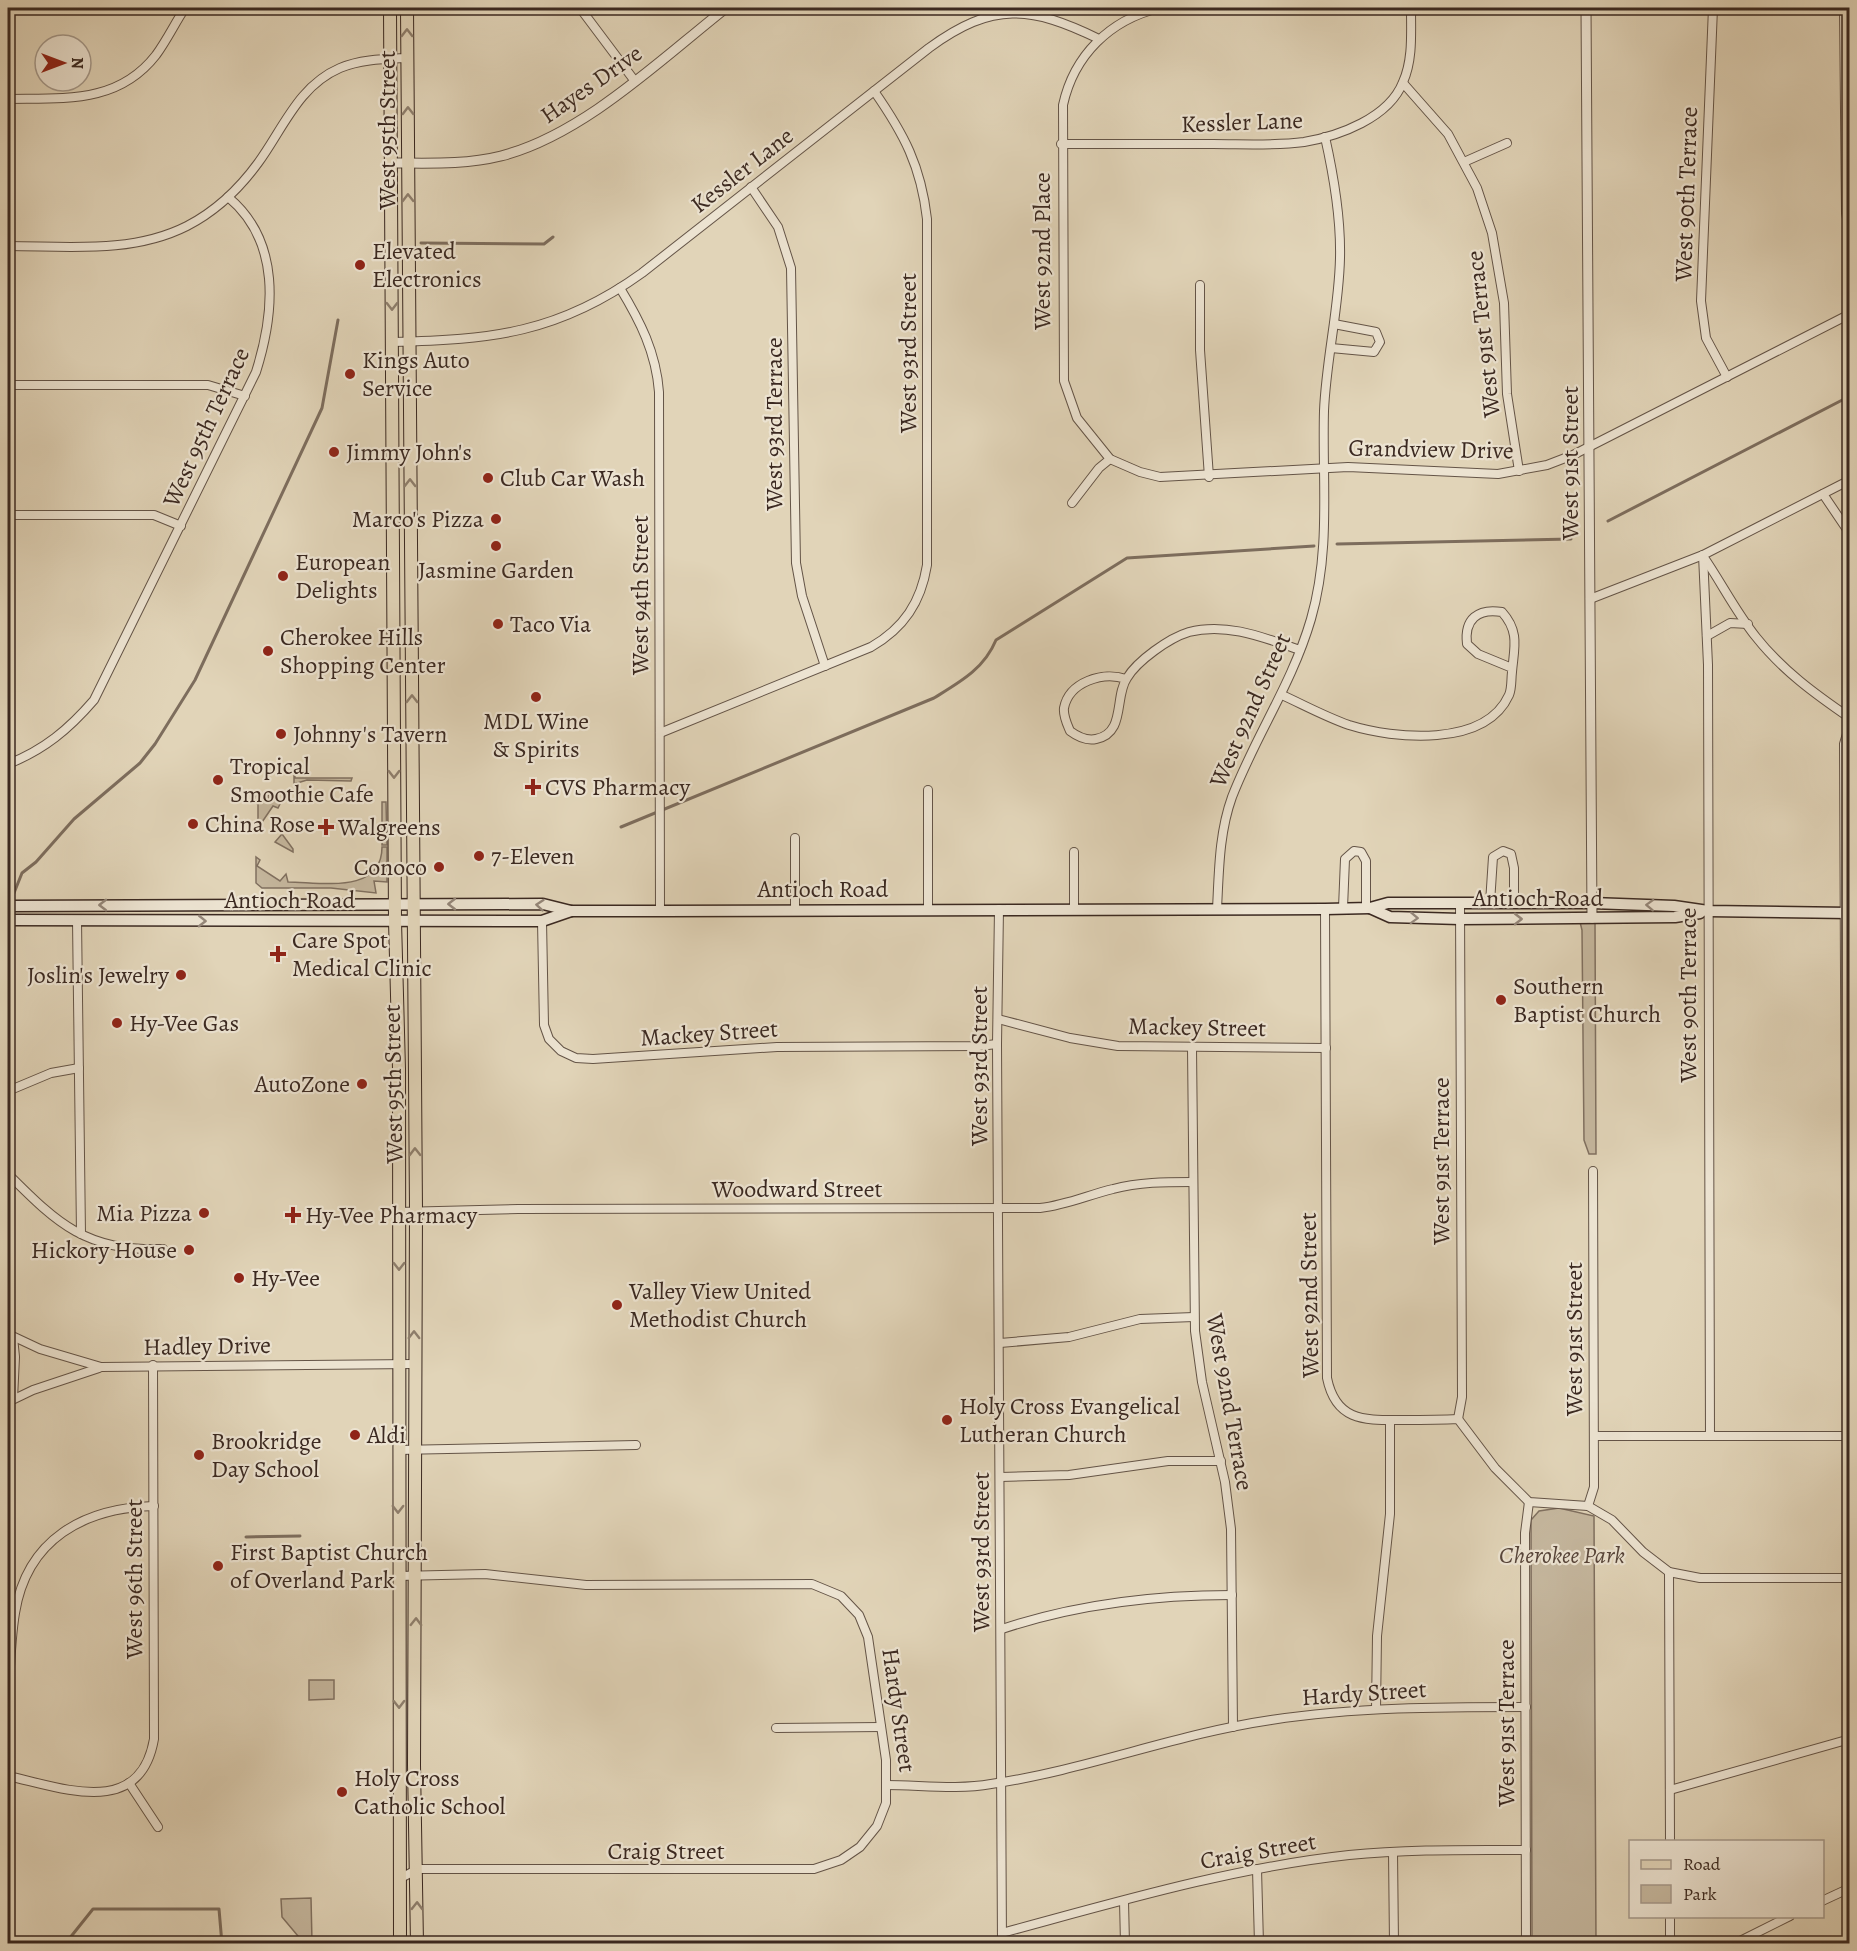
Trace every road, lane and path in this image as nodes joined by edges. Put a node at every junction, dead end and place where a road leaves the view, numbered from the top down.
1 (185, 8) edge
2 (390, 8) edge
3 (407, 8) edge
4 (580, 8) edge
5 (726, 8) edge
6 (1159, 8) edge
7 (1220, 8) edge
8 (1586, 8) edge
9 (1713, 8) edge
10 (1844, 8) edge
11 (1411, 10) junction
12 (1099, 39) junction
13 (407, 58) junction
14 (390, 59) junction
15 (634, 80) junction
16 (1403, 83) junction
17 (874, 91) junction
18 (8, 99) edge
19 (1325, 137) junction
20 (1507, 143) dead end
21 (1061, 144) junction
22 (1464, 162) junction
23 (391, 163) junction
24 (408, 163) junction
25 (752, 187) junction
26 (228, 197) junction
27 (1850, 236) edge
28 (8, 246) edge
29 (1200, 285) dead end
30 (620, 288) junction
31 (1850, 314) edge
32 (1334, 324) junction
33 (392, 342) junction
34 (410, 342) junction
35 (1331, 348) junction
36 (1727, 377) junction
37 (8, 385) edge
38 (244, 396) junction
39 (1589, 447) junction
40 (1110, 459) junction
41 (1325, 468) junction
42 (1519, 471) junction
43 (1209, 477) junction
44 (1850, 480) edge
45 (1823, 494) junction
46 (1072, 503) dead end
47 (8, 514) edge
48 (181, 526) junction
49 (1850, 534) edge
50 (1703, 555) junction
51 (1590, 599) junction
52 (1748, 624) junction
53 (1707, 636) junction
54 (1300, 650) junction
55 (825, 666) junction
56 (1512, 668) junction
57 (1126, 679) junction
58 (1282, 694) junction
59 (1850, 718) edge
60 (1850, 724) edge
61 (660, 733) junction
62 (8, 764) edge
63 (928, 790) dead end
64 (795, 838) dead end
65 (1074, 852) dead end
66 (1460, 903) junction
67 (1490, 903) junction
68 (1514, 903) junction
69 (1592, 903) junction
70 (395, 904) junction
71 (413, 904) junction
72 (8, 906) edge
73 (1074, 908) junction
74 (1343, 908) junction
75 (1368, 908) junction
76 (999, 909) junction
77 (1217, 909) junction
78 (1325, 909) junction
79 (795, 910) junction
80 (928, 910) junction
81 (571, 911) junction
82 (660, 911) junction
83 (1707, 911) junction
84 (1847, 913) edge
85 (1592, 918) junction
86 (1460, 919) junction
87 (8, 920) edge
88 (76, 920) junction
89 (395, 921) junction
90 (413, 921) junction
91 (542, 921) junction
92 (998, 1019) junction
93 (997, 1044) junction
94 (1192, 1048) junction
95 (1326, 1048) junction
96 (80, 1068) junction
97 (8, 1091) edge
98 (1848, 1139) edge
99 (1593, 1171) dead end
100 (8, 1174) edge
101 (1192, 1182) junction
102 (999, 1208) junction
103 (416, 1210) junction
104 (398, 1212) junction
105 (81, 1234) junction
106 (163, 1249) dead end
107 (1194, 1317) junction
108 (10, 1335) edge
109 (1000, 1343) junction
110 (399, 1364) junction
111 (414, 1364) junction
112 (153, 1365) junction
113 (101, 1368) junction
114 (10, 1401) edge
115 (1458, 1419) junction
116 (1390, 1420) junction
117 (1594, 1436) junction
118 (1710, 1436) junction
119 (1848, 1436) edge
120 (636, 1445) dead end
121 (398, 1450) junction
122 (415, 1450) junction
123 (1221, 1461) junction
124 (1000, 1477) junction
125 (1529, 1502) junction
126 (154, 1506) junction
127 (1588, 1506) junction
128 (1669, 1572) junction
129 (398, 1576) junction
130 (416, 1576) junction
131 (1850, 1578) edge
132 (1232, 1595) junction
133 (1002, 1629) junction
134 (8, 1705) edge
135 (1526, 1707) junction
136 (1376, 1709) junction
137 (881, 1727) junction
138 (1233, 1727) junction
139 (776, 1728) dead end
140 (1850, 1739) edge
141 (8, 1776) edge
142 (1001, 1783) junction
143 (129, 1784) junction
144 (886, 1785) junction
145 (1670, 1790) junction
146 (158, 1827) dead end
147 (1670, 1840) edge
148 (1526, 1850) junction
149 (1393, 1852) junction
150 (418, 1869) junction
151 (1257, 1869) junction
152 (399, 1879) junction
153 (1850, 1888) edge
154 (1124, 1900) junction
155 (1824, 1900) edge
156 (1670, 1918) edge
157 (1789, 1918) edge
158 (1002, 1933) junction
159 (400, 1944) edge
160 (417, 1944) edge
161 (1002, 1944) edge
162 (1125, 1944) edge
163 (1259, 1944) edge
164 (1394, 1944) edge
165 (1526, 1944) edge
166 (1670, 1944) edge
167 (1734, 1944) edge

1 - 18 street
2 - 14 main road, West 95th Street
13 -> 3 main road, West 95th Street
4 - 15 street
5 - 15 street, Hayes Drive
6 - 12 street, West 92nd Place
7 - 11 street
8 - 11 street
8 - 39 street, West 91st Street
9 - 36 street, West 90th Terrace
10 - 27 street
11 - 16 street, Kessler Lane
12 - 17 street, Kessler Lane
12 - 21 street, West 92nd Place
13 - 14 street
24 -> 13 main road, West 95th Street
14 - 23 main road, West 95th Street
14 - 26 street
15 - 24 street, Hayes Drive
16 - 19 street, Kessler Lane
16 - 22 street, West 91st Terrace
17 - 25 street, Kessler Lane
17 - 55 street, West 93rd Street
19 - 21 street, Kessler Lane
19 - 32 street, West 92nd Street
20 - 22 street
21 - 40 street, West 92nd Place
22 - 42 street, West 91st Terrace
23 - 24 street, Hayes Drive
23 -> 33 main road, West 95th Street
34 -> 24 main road, West 95th Street
25 - 30 street, Kessler Lane
25 - 55 street, West 93rd Terrace
26 - 28 street
26 - 38 street, West 95th Terrace
29 - 43 street
30 - 34 street, Kessler Lane
30 - 61 street, West 94th Street
31 - 36 street, Grandview Drive
32 - 35 street, West 92nd Street
32 - 35 street
33 - 34 street, Kessler Lane
33 -> 70 main road, West 95th Street
71 -> 34 main road, West 95th Street
35 - 41 street, West 92nd Street
36 - 39 street, Grandview Drive
37 - 38 street
38 - 48 street, West 95th Terrace
39 - 42 street, Grandview Drive
39 - 51 street, West 91st Street
40 - 43 street, Grandview Drive
40 - 46 street
41 - 42 street, Grandview Drive
41 - 43 street, Grandview Drive
41 - 54 street, West 92nd Street
44 - 45 street
45 - 49 street
45 - 50 street
47 - 48 street
48 - 62 street, West 95th Terrace
50 - 51 street
50 - 52 street
50 - 53 street, West 90th Terrace
51 - 69 street, West 91st Street
52 - 53 street
52 - 59 street
53 - 83 street, West 90th Terrace
54 - 57 street
54 - 58 street, West 92nd Street
55 - 61 street
56 - 56 street
56 - 58 street
57 - 57 street
58 - 77 street, West 92nd Street
60 - 84 street
61 - 82 street, West 94th Street
63 - 80 street
64 - 79 street
65 - 73 street
66 - 67 main road, Antioch Road
66 - 75 main road, Antioch Road
66 - 86 street, West 91st Terrace
67 - 68 main road, Antioch Road
67 - 68 street, Antioch Road
68 - 69 main road, Antioch Road
83 -> 69 main road, Antioch Road
69 - 85 street, West 91st Street
70 - 71 main road, Antioch Road
70 -> 72 main road, Antioch Road
70 - 89 main road, West 95th Street
81 -> 71 main road, Antioch Road
71 - 90 main road, West 95th Street
73 - 76 main road, Antioch Road
73 - 77 main road, Antioch Road
74 - 75 main road, Antioch Road
74 - 75 street
74 - 78 main road, Antioch Road
75 -> 86 main road, Antioch Road
76 - 80 main road, Antioch Road
76 - 92 street, West 93rd Street
77 - 78 main road, Antioch Road
78 - 95 street, West 92nd Street
79 - 80 main road, Antioch Road
79 - 82 main road, Antioch Road
81 - 82 main road, Antioch Road
81 - 91 main road, Antioch Road
83 - 84 main road, Antioch Road
83 - 85 main road, Antioch Road
83 - 118 street, West 90th Terrace
84 - 98 street
86 -> 85 main road, Antioch Road
86 - 115 street, West 91st Terrace
87 - 88 main road, Antioch Road
88 -> 89 main road, Antioch Road
88 - 96 street
89 - 90 main road, Antioch Road
89 - 104 main road, West 95th Street
90 - 91 main road, Antioch Road
103 -> 90 main road, West 95th Street
91 - 93 street, Mackey Street
92 - 93 street, West 93rd Street
92 - 94 street, Mackey Street
93 - 102 street, West 93rd Street
94 - 95 street, Mackey Street
94 - 101 street, West 92nd Terrace
95 - 116 street, West 92nd Street
96 - 97 street
96 - 105 street
98 - 119 street
99 - 117 street, West 91st Street
100 - 105 street
101 - 102 street, Woodward Street
101 - 107 street, West 92nd Terrace
102 - 103 street, Woodward Street
102 - 109 street, West 93rd Street
103 - 104 street, Woodward Street
111 -> 103 main road, West 95th Street
104 -> 110 main road, West 95th Street
105 - 106 street
107 - 109 street
107 - 123 street, West 92nd Terrace
108 - 113 street, Hadley Drive
108 - 114 street
109 - 124 street, West 93rd Street
110 - 111 street, Hadley Drive
110 - 112 street, Hadley Drive
110 - 121 main road, West 95th Street
111 - 122 main road, West 95th Street
112 - 113 street, Hadley Drive
112 - 126 street, West 96th Street
113 - 114 street
115 - 116 street, West 92nd Street
115 - 125 street
116 - 136 street
117 - 118 street
117 - 127 street, West 91st Street
118 - 119 street
120 - 122 street
121 - 122 street
121 -> 129 main road, West 95th Street
122 - 130 main road, West 95th Street
123 - 124 street
123 - 132 street, West 92nd Terrace
124 - 133 street, West 93rd Street
125 - 127 street
125 - 135 street, West 91st Terrace
126 - 134 street
126 - 143 street, West 96th Street
127 - 128 street
128 - 131 street
128 - 145 street
129 - 130 street, Hardy Street
129 -> 152 main road, West 95th Street
130 - 137 street, Hardy Street
150 -> 130 main road, West 95th Street
132 - 133 street
132 - 138 street, West 92nd Terrace
133 - 142 street, West 93rd Street
135 - 136 street, Hardy Street
135 - 148 street, West 91st Terrace
136 - 138 street, Hardy Street
137 - 139 street
137 - 144 street, Hardy Street
138 - 142 street, Hardy Street
140 - 145 street
141 - 143 street
142 - 144 street, Hardy Street
142 - 158 street, West 93rd Street
143 - 146 street
144 - 150 street, Craig Street
145 - 147 street
148 - 149 street, Craig Street
148 - 165 street, West 91st Terrace
149 - 151 street, Craig Street
149 - 164 street
150 - 152 street, Craig Street
160 -> 150 main road, West 95th Street
151 - 154 street, Craig Street
151 - 163 street
152 - 159 main road, West 95th Street
153 - 155 street
154 - 158 street, Craig Street
154 - 162 street
156 - 166 street
157 - 167 street
158 - 161 street, West 93rd Street

